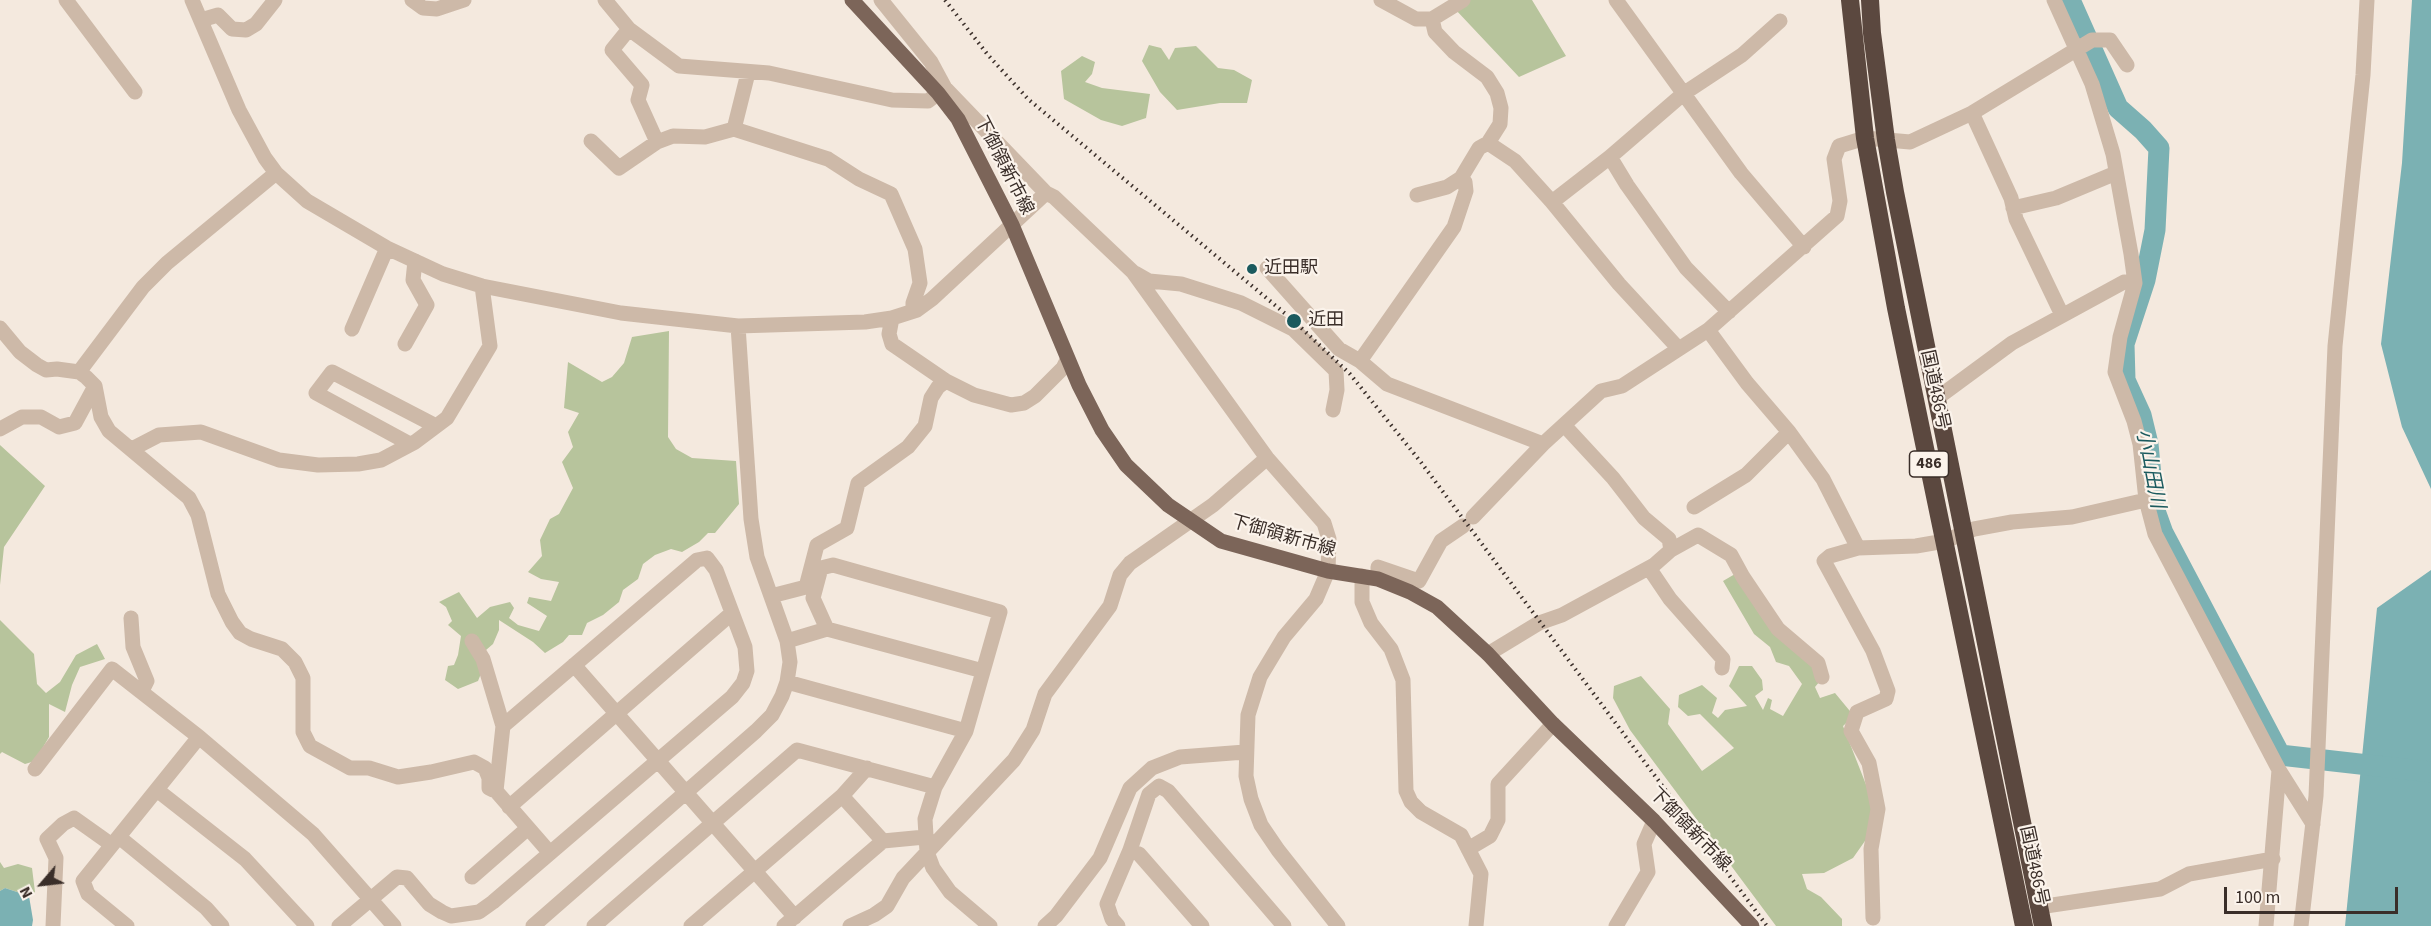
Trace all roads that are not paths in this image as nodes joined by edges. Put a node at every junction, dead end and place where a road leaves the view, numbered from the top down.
1 (66, 0) edge
2 (192, 0) edge
3 (275, 0) edge
4 (412, 0) edge
5 (464, 0) edge
6 (605, 0) edge
7 (852, 0) edge
8 (881, 0) edge
9 (1381, 0) edge
10 (1463, 0) edge
11 (1850, 0) edge
12 (1870, 0) edge
13 (2054, 0) edge
14 (2367, 0) edge
15 (1623, 3) edge
16 (1431, 19) junction
17 (201, 20) junction
18 (1780, 21) dead end
19 (629, 29) junction
20 (2083, 46) junction
21 (2127, 65) dead end
22 (748, 73) junction
23 (941, 90) junction
24 (135, 92) dead end
25 (1683, 94) junction
26 (1972, 113) junction
27 (734, 129) junction
28 (1865, 138) junction
29 (1886, 140) junction
30 (591, 141) dead end
31 (657, 142) junction
32 (1488, 143) junction
33 (1610, 157) junction
34 (276, 172) junction
35 (2116, 173) junction
36 (1461, 178) junction
37 (1047, 194) junction
38 (1417, 195) dead end
39 (1552, 202) junction
40 (2013, 208) junction
41 (1012, 225) junction
42 (1804, 247) junction
43 (387, 248) junction
44 (415, 261) junction
45 (1267, 268) dead end
46 (1133, 272) junction
47 (2135, 283) junction
48 (482, 286) junction
49 (913, 311) junction
50 (1729, 312) junction
51 (2062, 315) junction
52 (892, 318) junction
53 (1317, 322) junction
54 (738, 326) junction
55 (0, 328) edge
56 (352, 329) dead end
57 (1293, 329) junction
58 (1708, 330) junction
59 (405, 344) dead end
60 (1679, 349) junction
61 (1067, 360) junction
62 (1360, 362) junction
63 (79, 372) junction
64 (946, 381) junction
65 (95, 386) junction
66 (1936, 399) junction
67 (1332, 410) dead end
68 (1564, 425) junction
69 (436, 426) junction
70 (0, 429) edge
71 (1789, 432) junction
72 (410, 444) junction
73 (1543, 444) junction
74 (132, 449) junction
75 (1267, 458) junction
76 (2146, 500) junction
77 (1694, 507) dead end
78 (1191, 520) junction
79 (1963, 532) junction
80 (1945, 540) junction
81 (1858, 548) junction
82 (1671, 550) junction
83 (1649, 568) junction
84 (1328, 571) junction
85 (1370, 578) junction
86 (771, 596) junction
87 (732, 613) junction
88 (131, 618) dead end
89 (827, 629) junction
90 (472, 641) dead end
91 (787, 641) junction
92 (1488, 654) junction
93 (574, 665) junction
94 (1722, 668) dead end
95 (983, 671) junction
96 (1822, 677) dead end
97 (787, 682) junction
98 (142, 691) junction
99 (615, 712) junction
100 (1554, 724) junction
101 (504, 726) junction
102 (966, 731) junction
103 (200, 737) junction
104 (1245, 752) junction
105 (657, 760) junction
106 (867, 768) junction
107 (35, 769) dead end
108 (2279, 770) junction
109 (935, 786) junction
110 (157, 790) junction
111 (496, 791) junction
112 (686, 792) junction
113 (842, 795) junction
114 (509, 807) junction
115 (1654, 820) junction
116 (713, 823) junction
117 (2313, 824) junction
118 (528, 828) junction
119 (115, 841) junction
120 (883, 841) junction
121 (926, 844) junction
122 (1468, 849) junction
123 (1130, 850) junction
124 (550, 853) junction
125 (2273, 858) junction
126 (755, 871) junction
127 (472, 877) dead end
128 (370, 898) junction
129 (2039, 907) junction
130 (1874, 918) dead end
131 (790, 922) edge
132 (53, 926) edge
133 (127, 926) edge
134 (222, 926) edge
135 (307, 926) edge
136 (339, 926) edge
137 (394, 926) edge
138 (533, 926) edge
139 (594, 926) edge
140 (691, 926) edge
141 (850, 926) edge
142 (990, 926) edge
143 (1045, 926) edge
144 (1118, 926) edge
145 (1202, 926) edge
146 (1284, 926) edge
147 (1338, 926) edge
148 (1476, 926) edge
149 (1616, 926) edge
150 (1752, 926) edge
151 (2024, 926) edge
152 (2043, 926) edge
153 (2266, 926) edge
154 (2301, 926) edge

1 - 24 street
2 - 17 street
3 - 17 street
4 - 5 street
6 - 19 street
7 - 23 main road, 下御領新市線
8 - 23 street
9 - 16 street
10 - 16 street
11 - 28 highway, 国道486号 / 486
12 - 29 highway, 国道486号 / 486
13 - 20 street
14 - 117 street
15 - 25 street
16 - 32 street
17 - 34 street
18 - 25 street
19 - 22 street
19 - 31 street
20 - 21 street
20 - 26 street
20 - 35 street
22 - 23 street
22 - 27 street
23 - 37 street
23 - 41 main road, 下御領新市線
25 - 33 street
25 - 42 street
26 - 29 street
26 - 40 street
27 - 31 street
27 - 49 street
28 - 29 street
28 - 42 street
28 - 80 highway, 国道486号 / 486
29 - 66 highway, 国道486号 / 486
30 - 31 street
32 - 36 street
32 - 39 street
33 - 39 street
33 - 50 street
34 - 43 street
34 - 63 street
35 - 40 street
35 - 47 street
36 - 38 street
36 - 62 street
37 - 41 street
37 - 46 street
39 - 60 street
40 - 51 street
41 - 49 street
41 - 61 main road, 下御領新市線
42 - 50 street
43 - 44 street
43 - 56 street
44 - 48 street
44 - 59 street
45 - 53 street
46 - 57 street
46 - 75 street
47 - 51 street
47 - 76 street
48 - 54 street
48 - 69 street
49 - 52 street
50 - 58 street
51 - 66 street
52 - 54 street
52 - 64 street
53 - 57 street
53 - 62 street
54 - 86 street
55 - 63 street
57 - 67 street
58 - 60 street
58 - 71 street
60 - 68 street
61 - 64 street
61 - 78 main road, 下御領新市線
62 - 73 street
63 - 65 street
64 - 86 street
65 - 70 street
65 - 74 street
66 - 79 highway, 国道486号 / 486
68 - 73 street
68 - 82 street
69 - 72 street
69 - 72 street
71 - 77 street
71 - 81 street
72 - 74 street
73 - 85 street
74 - 111 street
75 - 78 street
75 - 84 street
76 - 79 street
76 - 108 street
78 - 84 main road, 下御領新市線
78 - 121 street
79 - 80 street
79 - 129 highway, 国道486号 / 486
80 - 81 street
80 - 151 highway, 国道486号 / 486
81 - 130 street
82 - 83 street
82 - 96 street
83 - 92 street
83 - 94 street
84 - 85 main road, 下御領新市線
84 - 104 street
85 - 92 main road, 下御領新市線
85 - 122 street
86 - 91 street
87 - 93 street
87 - 99 street
87 - 105 street
88 - 98 street
89 - 91 street
89 - 95 street
89 - 95 street
90 - 101 street
91 - 97 street
92 - 100 main road, 下御領新市線
93 - 99 street
93 - 101 street
95 - 102 street
97 - 102 street
97 - 112 street
98 - 103 street
98 - 107 street
99 - 105 street
99 - 114 street
100 - 115 main road, 下御領新市線
100 - 122 street
101 - 111 street
102 - 109 street
103 - 110 street
103 - 128 street
104 - 143 street
104 - 147 street
105 - 112 street
105 - 124 street
106 - 109 street
106 - 113 street
106 - 116 street
108 - 117 street
108 - 125 street
109 - 121 street
110 - 119 street
110 - 135 street
111 - 114 street
112 - 116 street
112 - 138 street
113 - 120 street
113 - 126 street
114 - 118 street
115 - 149 street
115 - 150 main road, 下御領新市線
116 - 126 street
116 - 139 street
117 - 154 street
118 - 124 street
118 - 127 street
119 - 132 street
119 - 133 street
119 - 134 street
120 - 121 street
120 - 131 street
121 - 141 street
121 - 142 street
122 - 148 street
123 - 144 street
123 - 145 street
123 - 146 street
124 - 128 street
125 - 129 street
125 - 153 street
126 - 131 street
126 - 140 street
128 - 136 street
128 - 137 street
129 - 152 highway, 国道486号 / 486

